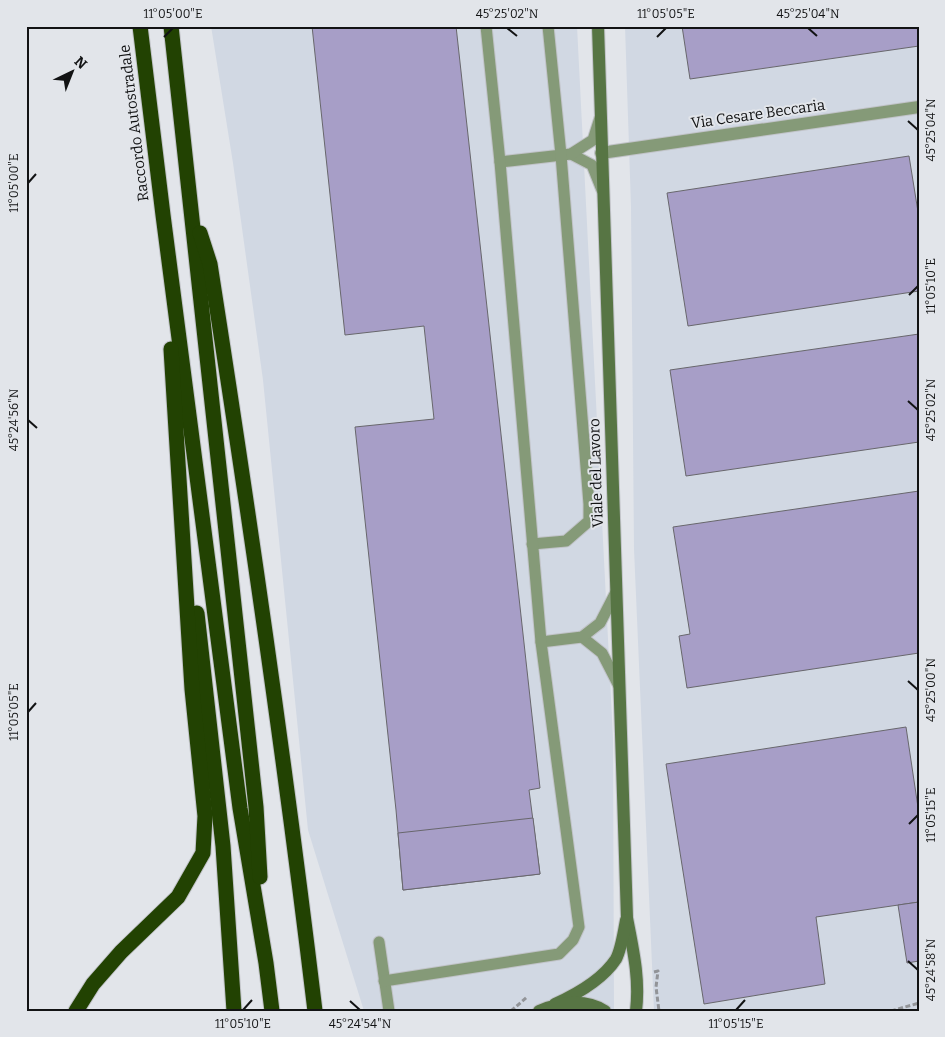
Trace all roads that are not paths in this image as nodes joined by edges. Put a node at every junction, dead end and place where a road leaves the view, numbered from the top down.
1 (140, 26) edge
2 (171, 26) edge
3 (486, 26) edge
4 (548, 26) edge
5 (598, 26) edge
6 (919, 107) edge
7 (600, 116) junction
8 (601, 153) junction
9 (566, 154) junction
10 (500, 162) junction
11 (603, 192) junction
12 (190, 205) junction
13 (163, 215) junction
14 (532, 544) junction
15 (616, 592) junction
16 (582, 637) junction
17 (541, 642) junction
18 (619, 686) junction
19 (627, 918) junction
20 (379, 942) dead end
21 (266, 963) junction
22 (384, 981) junction
23 (556, 1004) junction
24 (76, 1011) edge
25 (234, 1011) edge
26 (272, 1011) edge
27 (316, 1011) edge
28 (389, 1011) edge
29 (539, 1011) edge
30 (605, 1011) edge
31 (636, 1011) edge

1 - 13 highway, Raccordo Autostradale
2 - 12 highway
3 - 10 lane
4 - 9 lane
5 - 7 street, Viale del Lavoro
6 - 8 street, Via Cesare Beccaria
7 - 8 street, Viale del Lavoro
7 - 9 lane
8 - 11 street, Viale del Lavoro
9 - 10 lane
9 - 11 lane
9 - 14 lane
10 - 14 lane
11 - 15 street, Viale del Lavoro
12 - 21 highway
12 - 27 highway
13 - 21 highway
13 - 24 highway
13 - 25 highway
14 - 17 lane
15 - 16 lane
15 - 18 street, Viale del Lavoro
16 - 17 lane
16 - 18 lane
17 - 22 lane
18 - 19 street, Viale del Lavoro
19 - 23 street, Viale del Lavoro
19 - 31 street, Viale del Lavoro
20 - 22 lane
21 - 26 highway
22 - 28 lane
23 - 29 street, Viale del Lavoro
23 - 30 street, Viale del Lavoro

